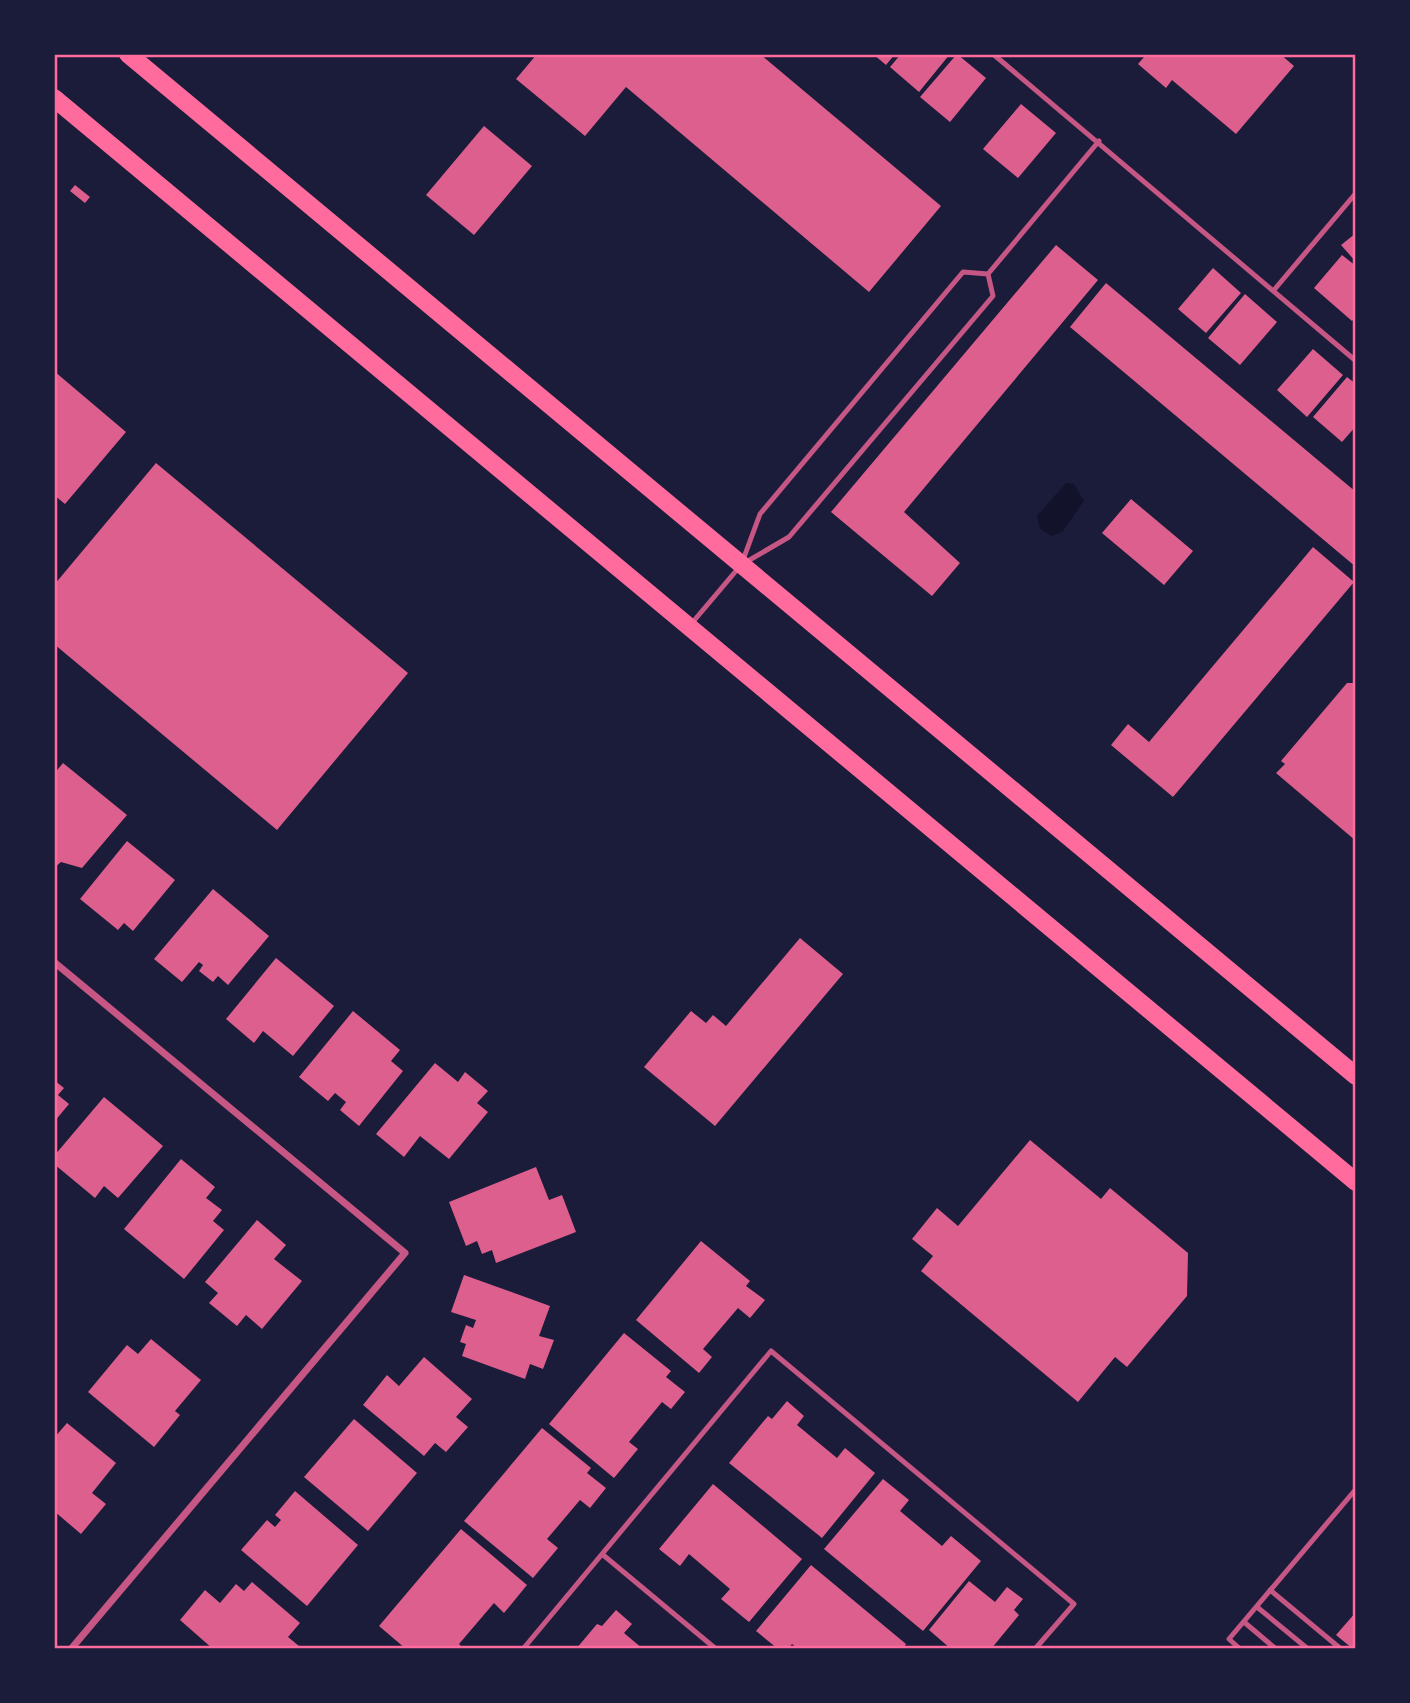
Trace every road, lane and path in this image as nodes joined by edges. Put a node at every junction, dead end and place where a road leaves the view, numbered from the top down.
1 (128, 54) edge
2 (993, 54) edge
3 (54, 98) edge
4 (1099, 141) junction
5 (1356, 193) edge
6 (988, 274) junction
7 (1274, 290) junction
8 (1356, 361) edge
9 (741, 565) junction
10 (689, 626) junction
11 (54, 962) edge
12 (1356, 1076) edge
13 (1356, 1182) edge
14 (1356, 1489) edge
15 (602, 1554) junction
16 (1270, 1590) junction
17 (1257, 1607) junction
18 (1244, 1622) junction
19 (71, 1649) edge
20 (523, 1649) edge
21 (716, 1649) edge
22 (1035, 1649) edge
23 (1240, 1649) edge
24 (1276, 1649) edge
25 (1308, 1649) edge
26 (1341, 1649) edge

1 - 9 main road
2 - 4 lane
3 - 10 main road
4 - 6 lane
4 - 7 lane
5 - 7 lane
6 - 9 lane
6 - 9 lane
7 - 8 lane
9 - 10 lane
9 - 12 main road
10 - 13 main road
11 - 19 street
14 - 16 lane
15 - 20 lane
15 - 21 lane
15 - 22 lane
16 - 17 lane
16 - 26 lane
17 - 18 lane
17 - 25 lane
18 - 23 lane
18 - 24 lane

